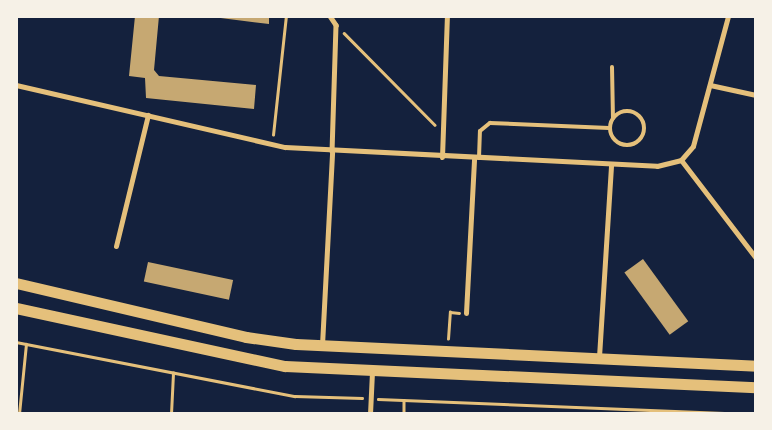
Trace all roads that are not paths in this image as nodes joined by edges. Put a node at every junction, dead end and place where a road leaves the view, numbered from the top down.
1 (330, 16) edge
2 (447, 16) edge
3 (728, 16) edge
4 (612, 67) dead end
5 (16, 85) edge
6 (710, 85) junction
7 (756, 95) edge
8 (148, 115) junction
9 (613, 118) junction
10 (610, 128) junction
11 (332, 152) junction
12 (442, 157) junction
13 (476, 158) junction
14 (681, 160) junction
15 (611, 164) junction
16 (116, 246) dead end
17 (756, 258) edge
18 (16, 283) edge
19 (16, 308) edge
20 (466, 313) road end
21 (322, 345) junction
22 (599, 358) junction
23 (756, 366) edge
24 (372, 371) junction
25 (756, 387) edge
26 (370, 414) edge

1 - 11 street
2 - 12 street
3 - 6 street
4 - 9 lane
5 - 8 street
6 - 7 street
6 - 14 street
8 - 11 street
8 - 16 street
9 - 10 lane
9 - 10 lane
10 - 13 lane
11 - 12 street
11 - 21 street
12 - 13 street
13 - 15 street
13 - 20 street
14 - 15 street
14 - 17 street
15 - 22 street
18 - 21 main road
19 - 24 main road
21 - 22 main road
22 - 23 main road
24 - 25 main road
24 - 26 street

